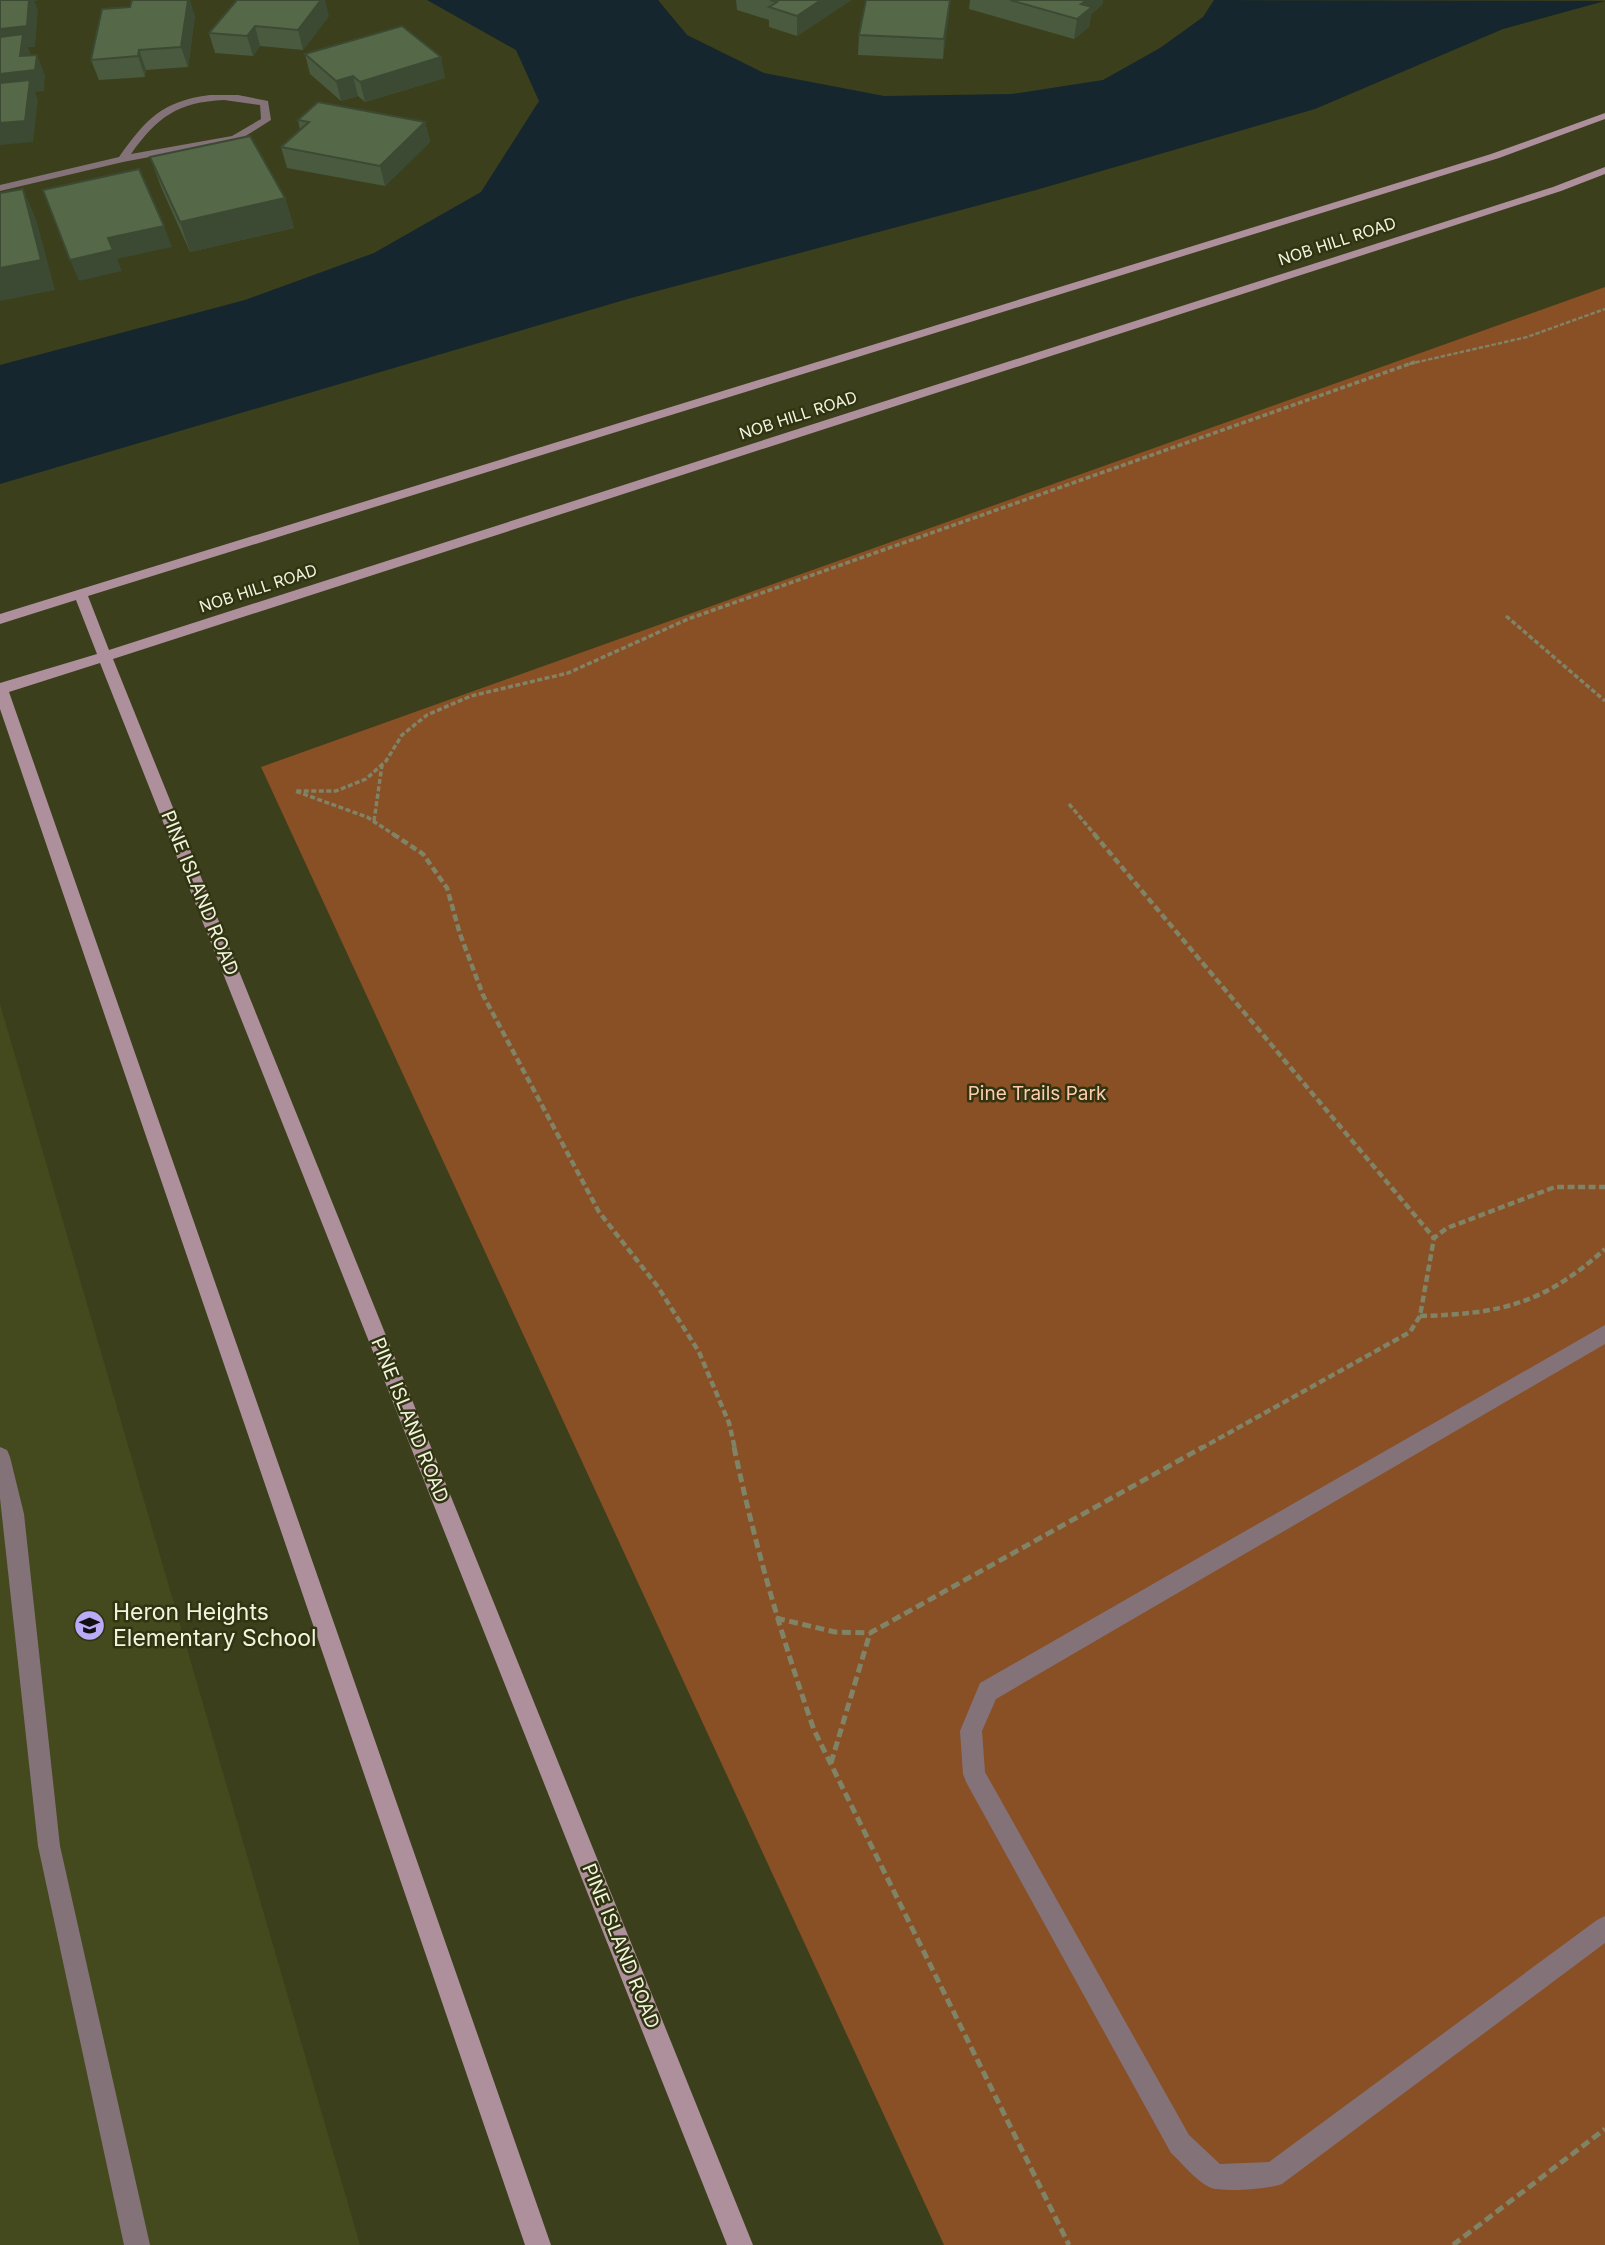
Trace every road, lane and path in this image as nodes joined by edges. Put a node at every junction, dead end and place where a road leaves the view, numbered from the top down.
1 (1605, 116) edge
2 (122, 159) junction
3 (1605, 170) edge
4 (0, 188) edge
5 (1605, 309) edge
6 (80, 594) junction
7 (1506, 616) dead end
8 (0, 619) edge
9 (105, 656) junction
10 (0, 689) edge
11 (1605, 701) edge
12 (382, 765) junction
13 (1069, 804) dead end
14 (374, 822) junction
15 (1605, 1187) edge
16 (1434, 1238) junction
17 (1605, 1249) edge
18 (1420, 1317) junction
19 (1605, 1334) edge
20 (0, 1457) edge
21 (776, 1618) junction
22 (870, 1633) junction
23 (831, 1764) junction
24 (1605, 1928) edge
25 (1605, 2129) edge
26 (137, 2245) edge
27 (538, 2245) edge
28 (740, 2245) edge
29 (1069, 2245) edge
30 (1453, 2245) edge

1 - 6 main road, NOB HILL ROAD
2 - 2 street
2 - 4 street
3 - 9 main road, NOB HILL ROAD
5 - 12 path
6 - 8 main road, NOB HILL ROAD
6 - 9 main road, PINE ISLAND ROAD
7 - 11 path
9 - 10 main road, NOB HILL ROAD
9 - 28 main road, PINE ISLAND ROAD
10 - 27 main road
12 - 14 path
12 - 14 path
13 - 16 path
14 - 21 path
15 - 16 path
16 - 18 path
17 - 18 path
18 - 22 path
19 - 24 street
20 - 26 street
21 - 22 path
21 - 23 path
22 - 23 path
23 - 29 path
25 - 30 path

